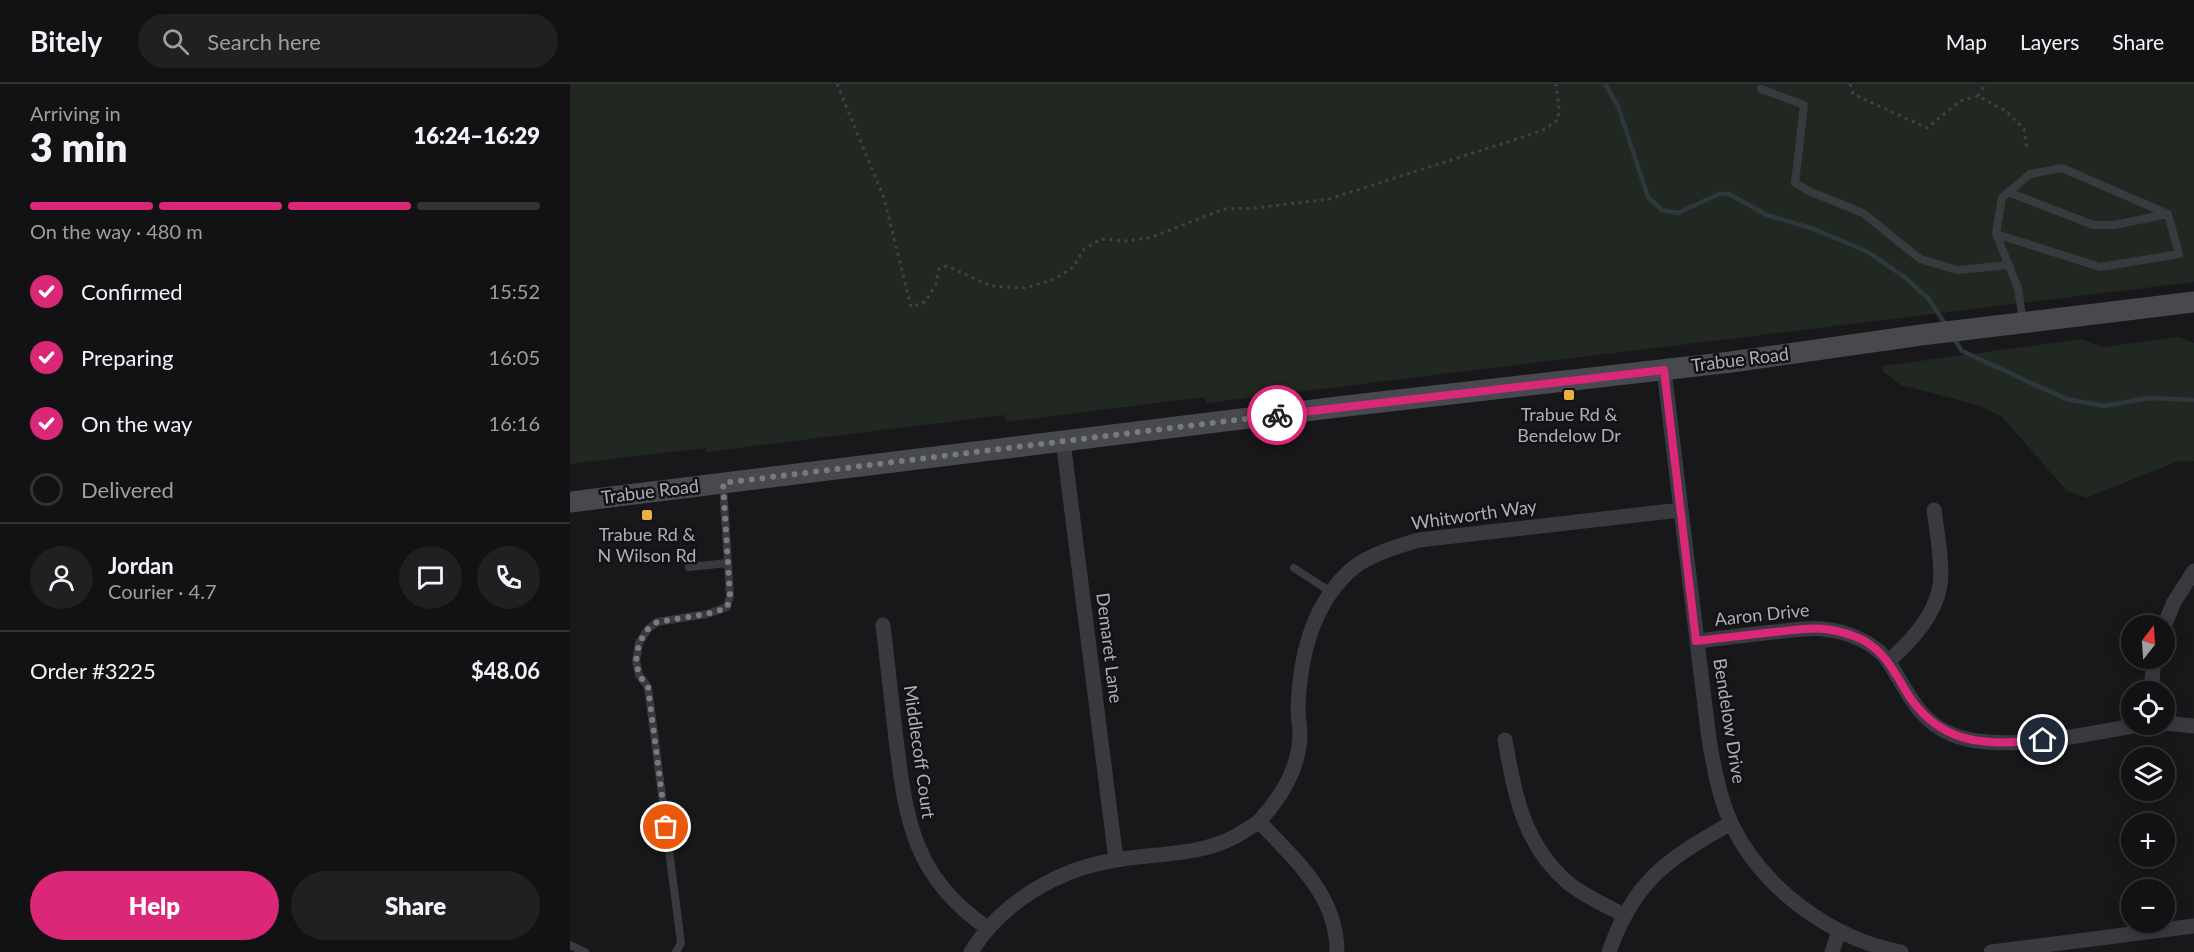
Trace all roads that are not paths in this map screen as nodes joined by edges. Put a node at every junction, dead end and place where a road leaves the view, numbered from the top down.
1 (1761, 89) dead end
2 (2008, 192) junction
3 (2168, 214) junction
4 (1996, 234) junction
5 (2009, 265) junction
6 (2194, 302) edge
7 (2023, 324) junction
8 (1664, 370) junction
9 (1063, 441) junction
10 (723, 483) junction
11 (570, 502) edge
12 (1680, 510) junction
13 (1934, 510) dead end
14 (728, 563) junction
15 (689, 567) dead end
16 (1294, 568) dead end
17 (2194, 572) edge
18 (1331, 592) junction
19 (2169, 615) edge
20 (883, 625) dead end
21 (1696, 641) junction
22 (1888, 661) junction
23 (2175, 724) edge
24 (2194, 726) edge
25 (2121, 728) edge
26 (1505, 740) dead end
27 (1259, 821) junction
28 (1731, 823) junction
29 (1116, 860) junction
30 (1624, 915) junction
31 (2194, 926) edge
32 (987, 928) junction
33 (1839, 931) junction
34 (570, 945) edge
35 (585, 952) edge
36 (676, 952) edge
37 (971, 952) edge
38 (1337, 952) edge
39 (1609, 952) edge
40 (1832, 952) edge
41 (1901, 952) edge
42 (1991, 952) edge

1 - 5 lane
2 - 3 lane
2 - 3 lane
2 - 4 lane
3 - 4 lane
4 - 5 lane
5 - 7 lane
6 - 7 main road, Trabue Road
7 - 8 main road, Trabue Road
8 - 9 main road, Trabue Road
8 - 12 street, Bendelow Drive
9 - 10 main road, Trabue Road
9 - 29 street, Demaret Lane
10 - 11 main road, Trabue Road
10 - 14 lane
12 - 18 street, Whitworth Way
12 - 21 street, Bendelow Drive
13 - 22 street
14 - 15 lane
14 - 36 lane
16 - 18 lane
17 - 19 street
18 - 27 street, Whitworth Way
20 - 32 street, Middlecoff Court
21 - 22 street, Aaron Drive
21 - 28 street, Bendelow Drive
22 - 25 street, Aaron Drive
23 - 24 street
26 - 30 street
27 - 29 street, Whitworth Way
27 - 38 street
28 - 30 street
28 - 33 street, Bendelow Drive
29 - 32 street, Whitworth Way
30 - 39 street
31 - 42 street
32 - 37 street, Whitworth Way
33 - 40 street
33 - 41 street, Bendelow Drive
34 - 35 lane

